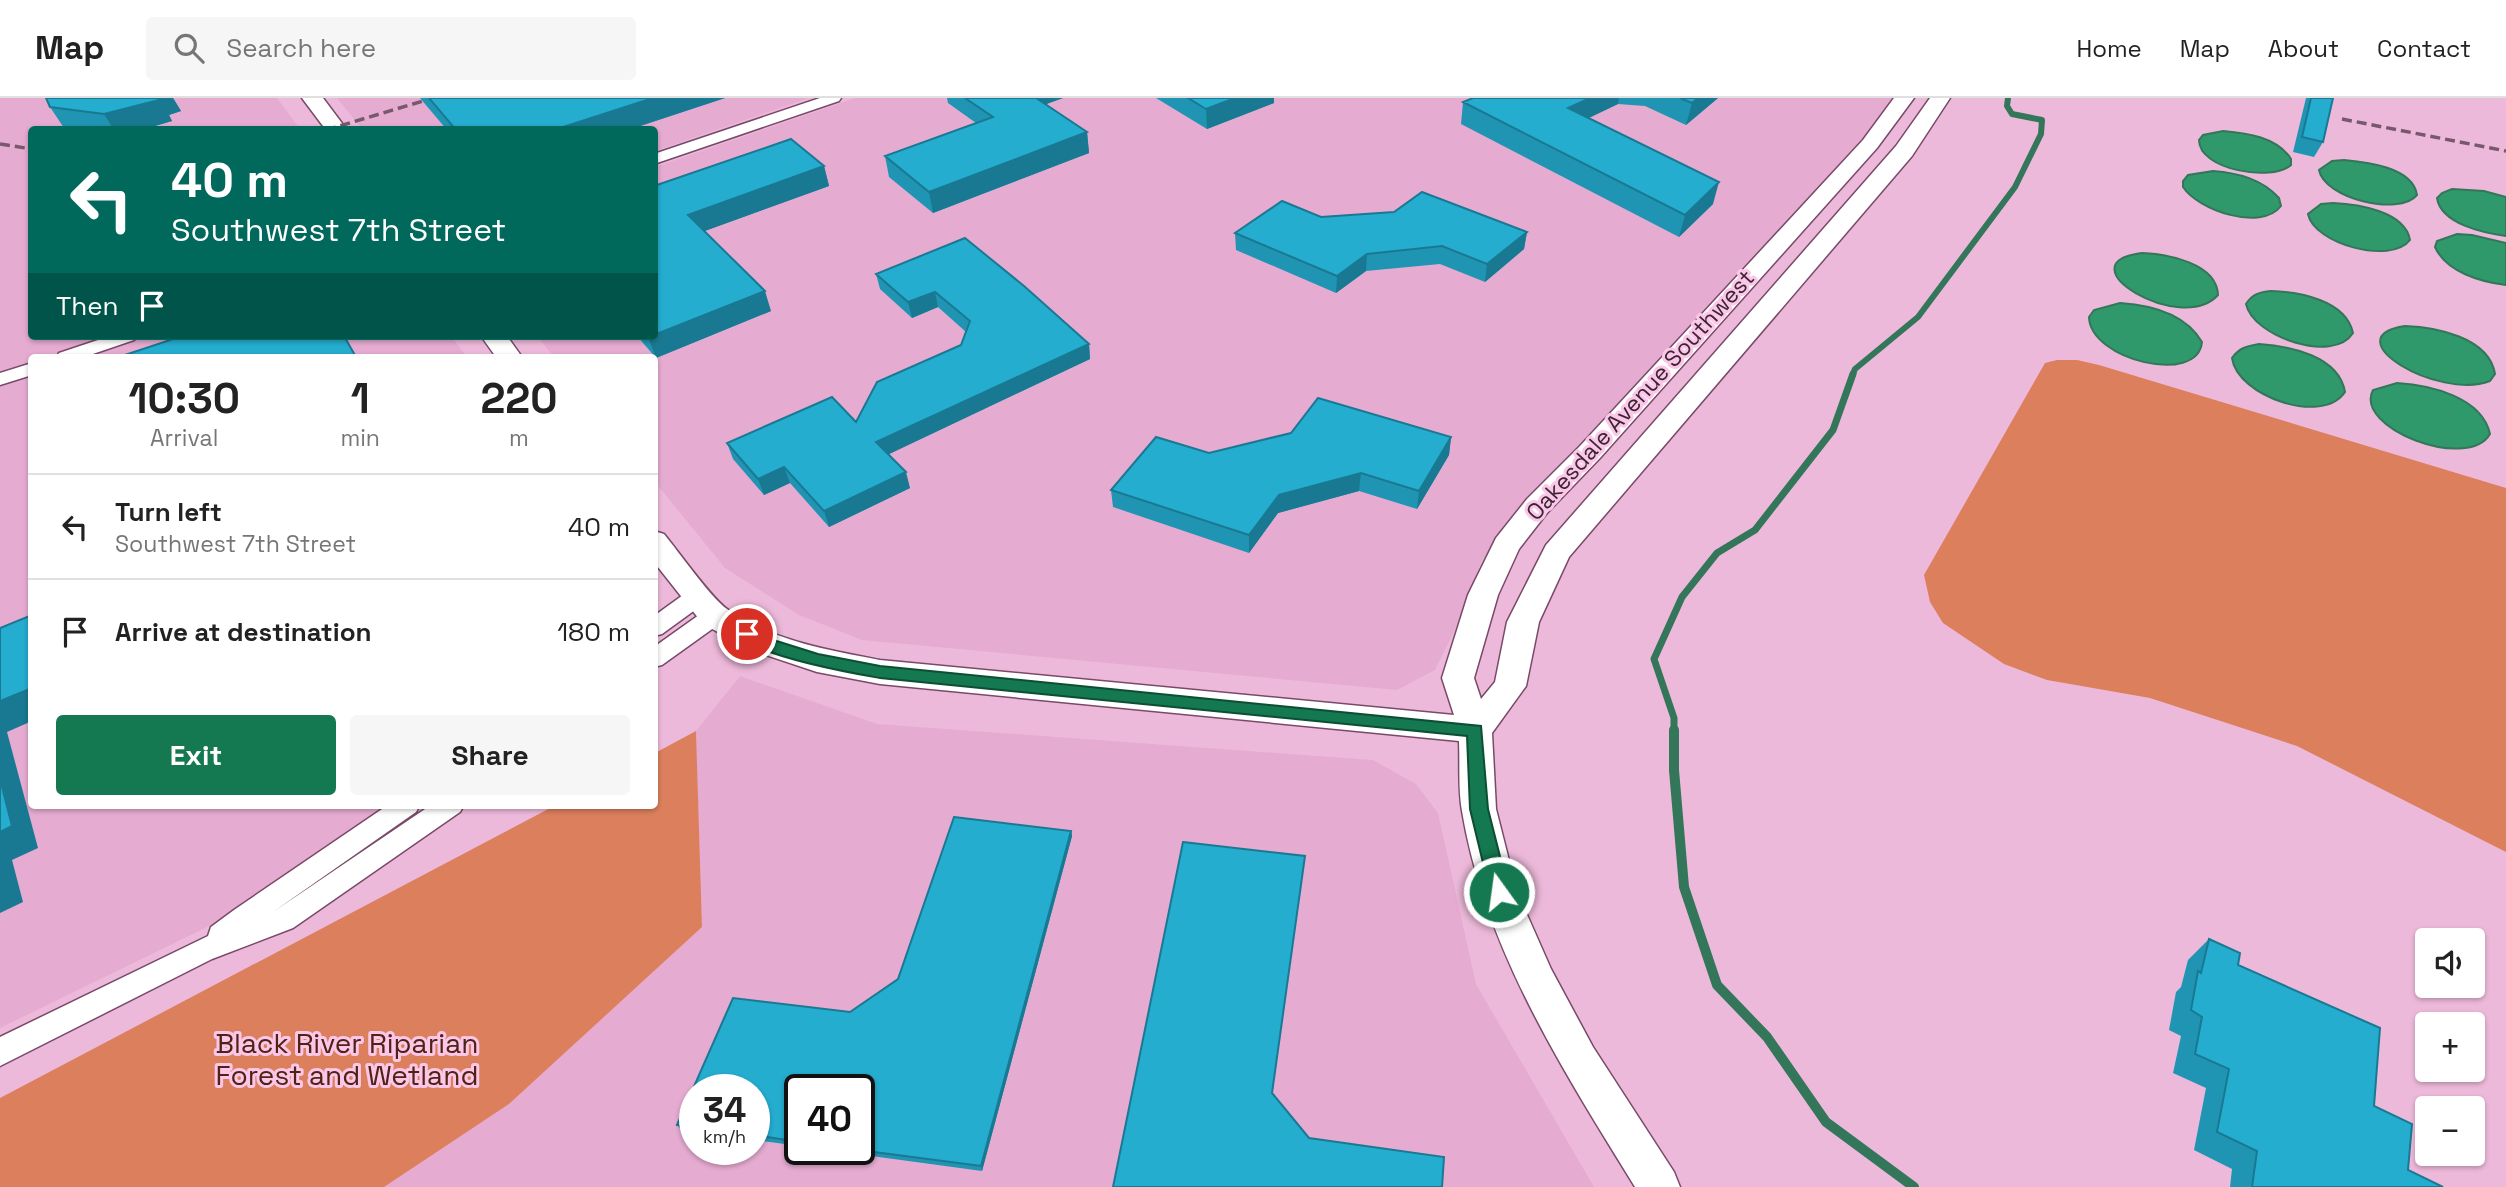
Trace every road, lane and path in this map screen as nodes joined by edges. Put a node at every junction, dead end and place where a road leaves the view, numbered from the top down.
1 (312, 98) edge
2 (834, 98) edge
3 (1904, 98) edge
4 (1925, 98) edge
5 (1940, 98) edge
6 (334, 126) edge
7 (1870, 144) junction
8 (658, 158) edge
9 (1728, 298) junction
10 (116, 340) edge
11 (75, 354) edge
12 (28, 370) edge
13 (0, 379) edge
14 (1649, 442) junction
15 (658, 546) edge
16 (706, 606) junction
17 (658, 626) edge
18 (658, 655) edge
19 (1475, 730) junction
20 (401, 809) edge
21 (445, 809) edge
22 (202, 950) junction
23 (0, 1052) edge
24 (1659, 1187) edge

1 - 6 street
2 - 8 street
3 - 7 street, Oakesdale Avenue Southwest
4 - 7 street
5 - 14 street, Oakesdale Avenue Southwest
7 - 9 street, Oakesdale Avenue Southwest
9 - 14 street
9 - 19 street, Oakesdale Avenue Southwest
10 - 11 street
12 - 13 street
14 - 19 street, Oakesdale Avenue Southwest
15 - 16 street
16 - 17 street
16 - 18 street
16 - 19 street
19 - 24 street, Oakesdale Avenue Southwest
20 - 22 street
21 - 22 street
22 - 23 street

